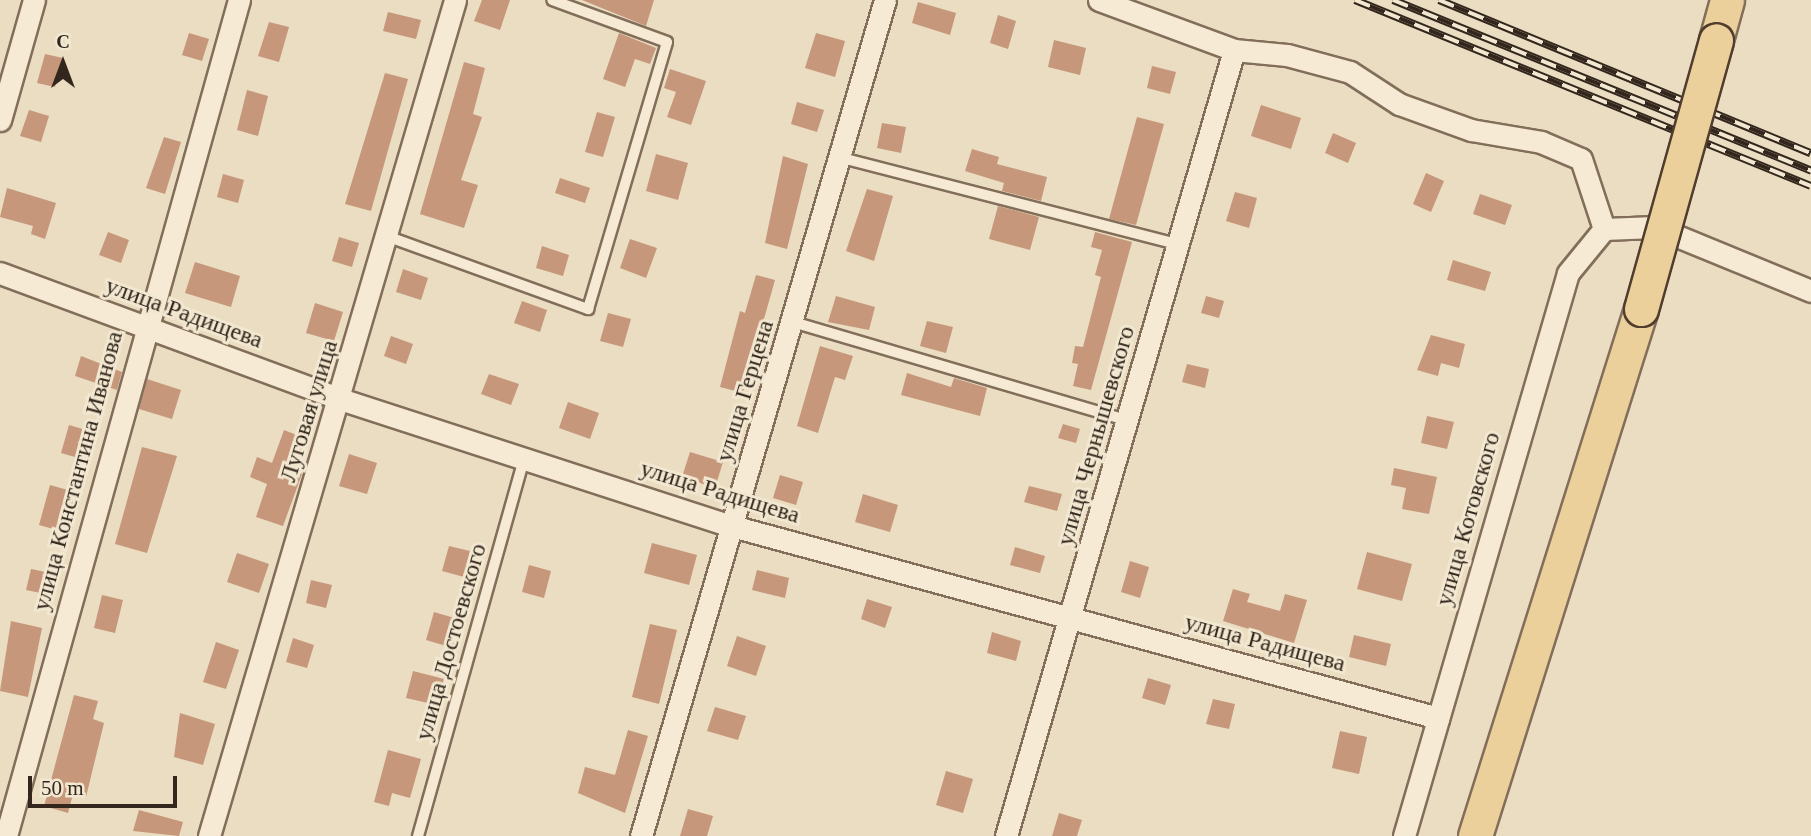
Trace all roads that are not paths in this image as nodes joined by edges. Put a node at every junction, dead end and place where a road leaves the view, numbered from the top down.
1 (34, 0) edge
2 (239, 0) edge
3 (456, 0) edge
4 (552, 0) edge
5 (885, 0) edge
6 (1099, 0) edge
7 (1727, 0) edge
8 (1234, 50) junction
9 (0, 120) edge
10 (842, 158) junction
11 (1604, 229) junction
12 (389, 237) junction
13 (1180, 245) junction
14 (0, 273) edge
15 (1811, 291) edge
16 (793, 322) junction
17 (144, 325) junction
18 (340, 399) junction
19 (1126, 420) junction
20 (524, 459) junction
21 (732, 526) junction
22 (1072, 617) junction
23 (1438, 718) junction
24 (6, 836) edge
25 (209, 836) edge
26 (418, 836) edge
27 (642, 836) edge
28 (1006, 836) edge
29 (1404, 836) edge
30 (1475, 836) edge

1 - 9 street
2 - 17 street, улица Константина Иванова
3 - 12 street, Луговая улица
4 - 12 lane
5 - 10 street, улица Герцена
6 - 8 street
7 - 30 main road, bridge
8 - 11 street
8 - 13 street, улица Чернышевского
10 - 13 lane
10 - 16 street, улица Герцена
11 - 15 street
11 - 23 street, улица Котовского
12 - 18 street, Луговая улица
13 - 19 street, улица Чернышевского
14 - 17 street, улица Радищева
16 - 19 lane
16 - 21 street, улица Герцена
17 - 18 street, улица Радищева
17 - 24 street, улица Константина Иванова
18 - 20 street, улица Радищева
18 - 25 street, Луговая улица
19 - 22 street, улица Чернышевского
20 - 21 street, улица Радищева
20 - 26 lane, улица Достоевского
21 - 22 street, улица Радищева
21 - 27 street, улица Герцена
22 - 23 street, улица Радищева
22 - 28 street, улица Чернышевского
23 - 29 street, улица Котовского

